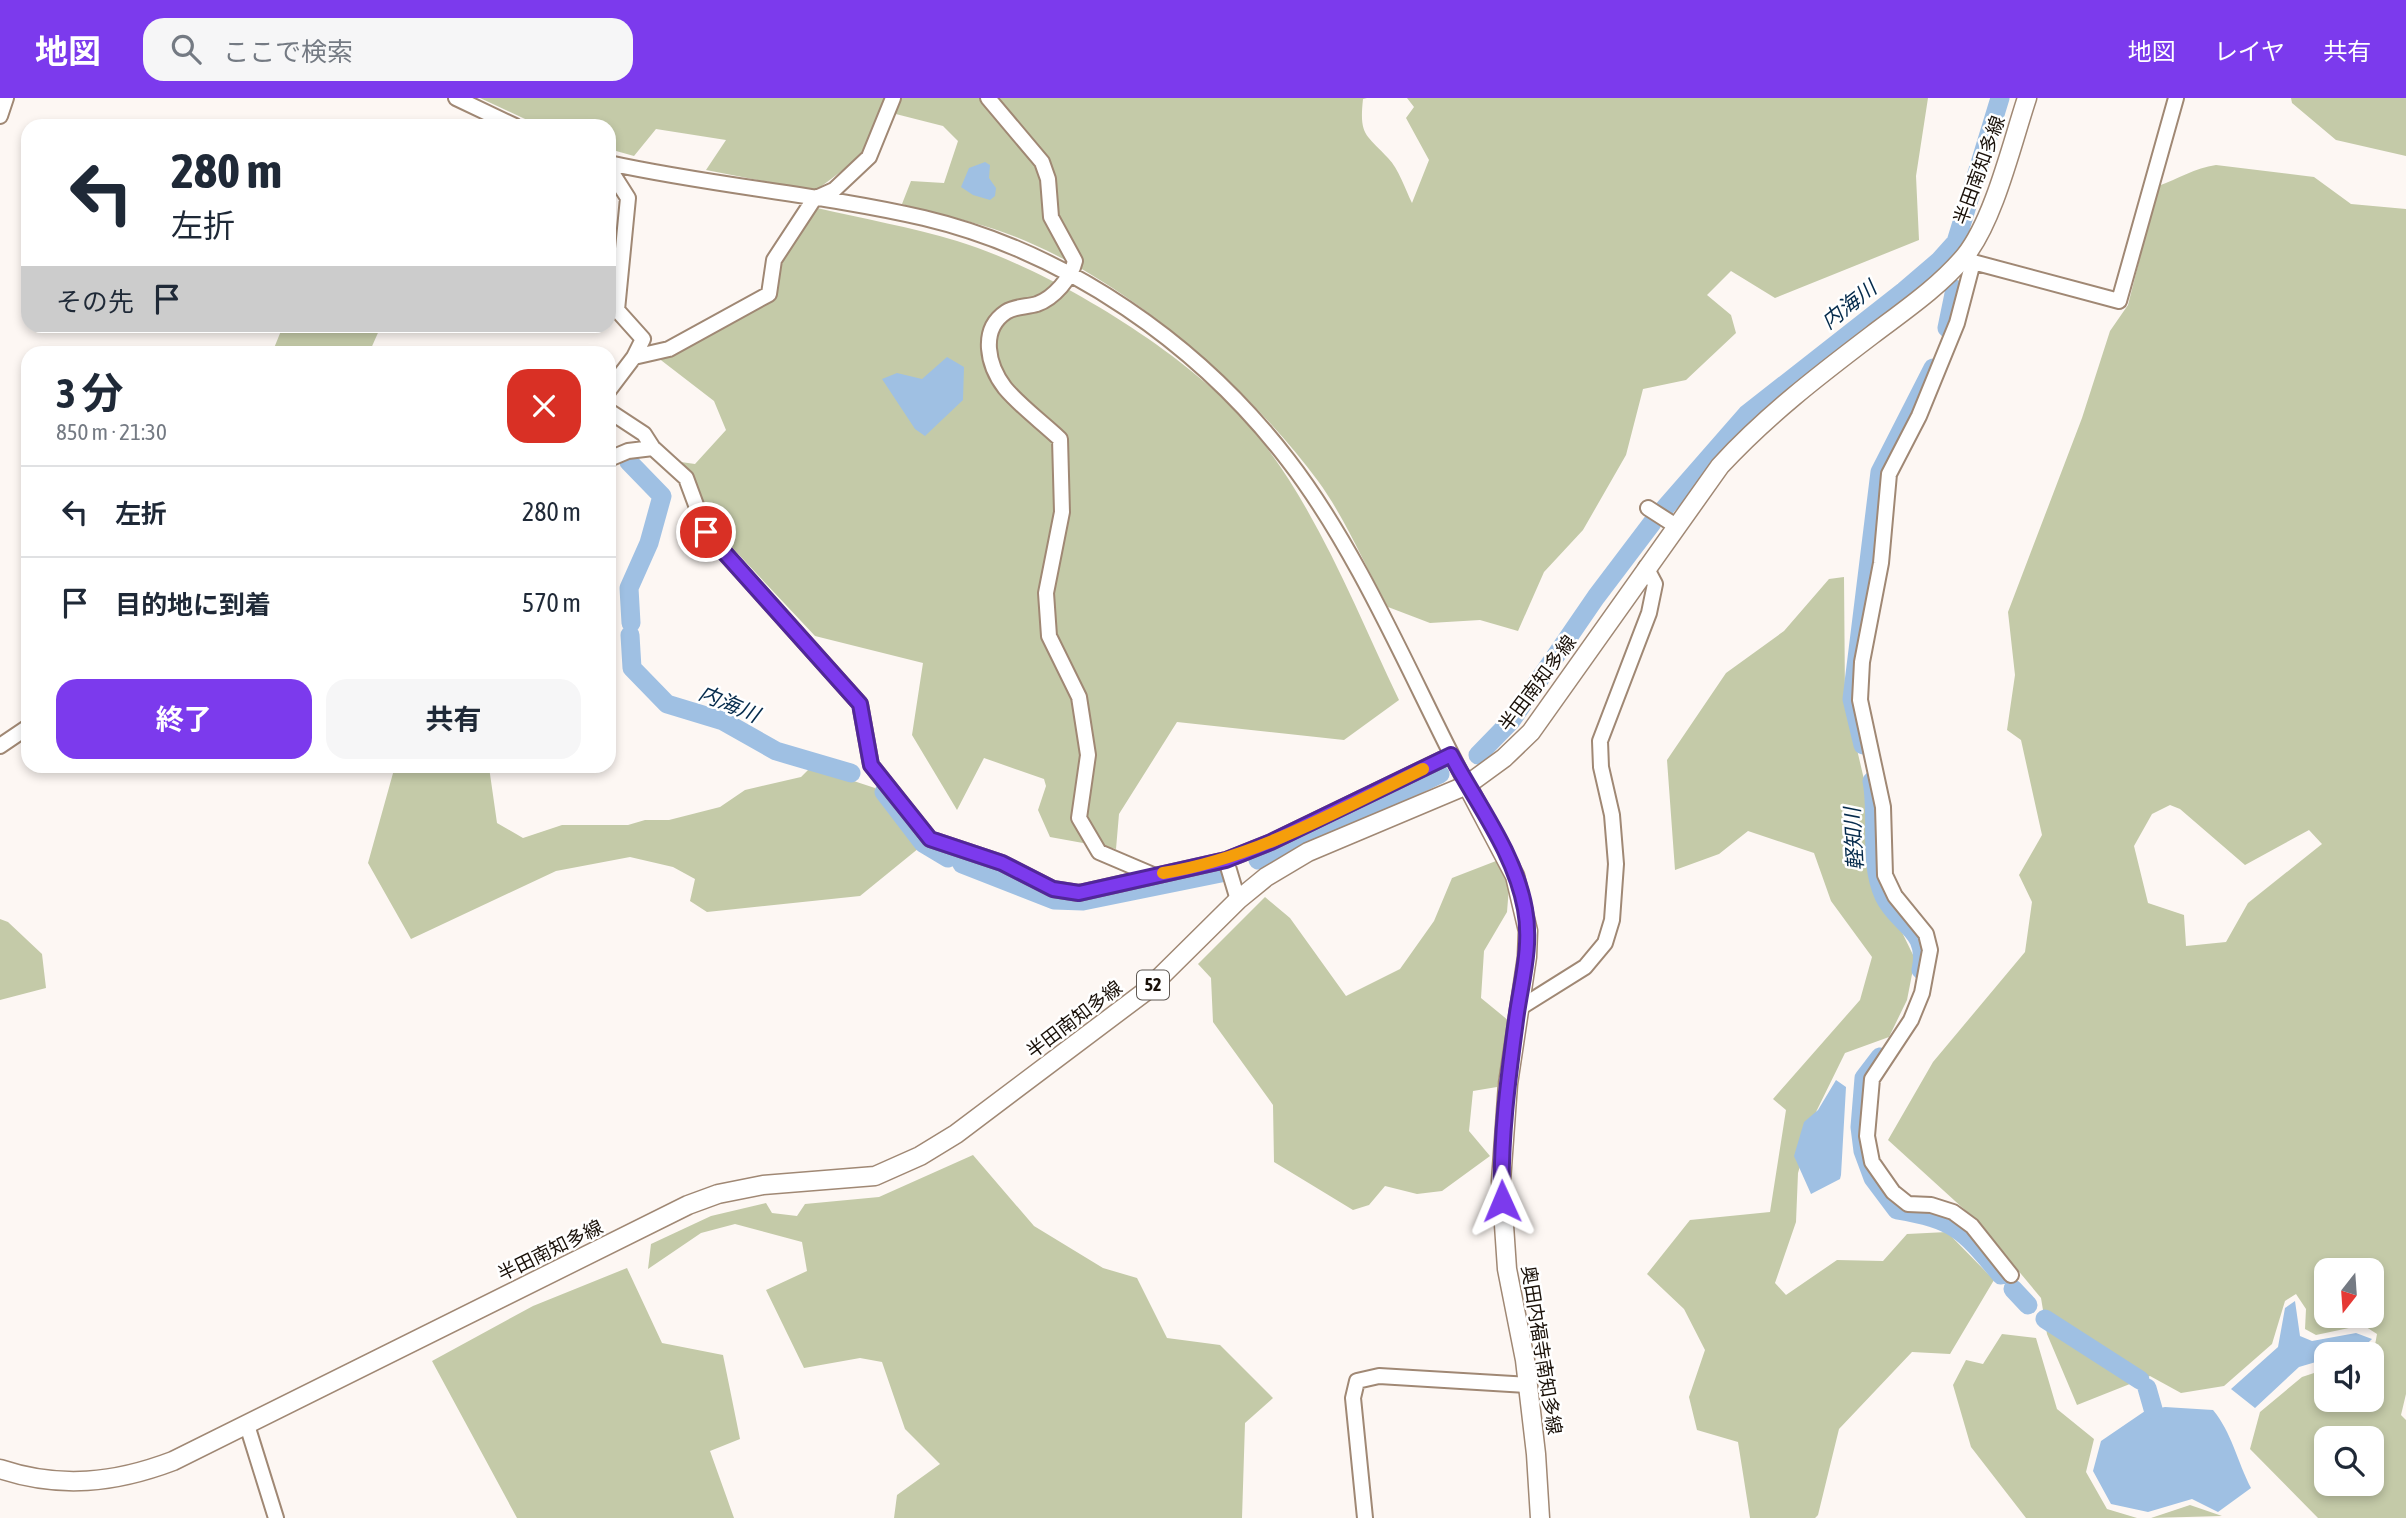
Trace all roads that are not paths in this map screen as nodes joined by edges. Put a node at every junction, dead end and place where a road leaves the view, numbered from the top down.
1 (6, 98) edge
2 (456, 98) edge
3 (894, 98) edge
4 (988, 98) edge
5 (2027, 98) edge
6 (2176, 98) edge
7 (0, 116) edge
8 (500, 119) edge
9 (616, 167) edge
10 (616, 178) edge
11 (814, 199) junction
12 (1969, 258) junction
13 (1069, 275) junction
14 (634, 357) junction
15 (616, 381) edge
16 (616, 416) edge
17 (653, 448) junction
18 (616, 456) edge
19 (1648, 508) dead end
20 (1676, 526) junction
21 (1646, 567) junction
22 (21, 730) edge
23 (0, 746) edge
24 (1451, 755) junction
25 (1467, 785) junction
26 (1226, 860) junction
27 (1153, 875) junction
28 (1238, 900) junction
29 (1518, 1009) junction
30 (2011, 1275) dead end
31 (1528, 1385) junction
32 (247, 1425) junction
33 (0, 1469) edge
34 (276, 1518) edge
35 (1365, 1518) edge
36 (1540, 1518) edge

1 - 7 street
2 - 8 street
3 - 11 street
4 - 13 street
5 - 12 main road, 半田南知多線 / 52
6 - 12 street
9 - 11 street
10 - 14 street
11 - 13 street
11 - 14 street
12 - 20 main road, 半田南知多線 / 52
12 - 30 street
13 - 24 street
13 - 27 street
14 - 15 street
16 - 17 street
17 - 18 street
17 - 27 street
19 - 20 street
20 - 21 main road, 半田南知多線 / 52
21 - 25 main road, 半田南知多線 / 52
21 - 29 street
22 - 23 street
24 - 25 street
24 - 26 street
25 - 28 main road, 半田南知多線 / 52
25 - 29 main road, 奥田内福寺南知多線
26 - 27 street
26 - 28 street
28 - 32 main road, 半田南知多線 / 52
29 - 31 main road, 奥田内福寺南知多線
31 - 35 street
31 - 36 main road, 奥田内福寺南知多線
32 - 33 main road, 半田南知多線 / 52
32 - 34 street

